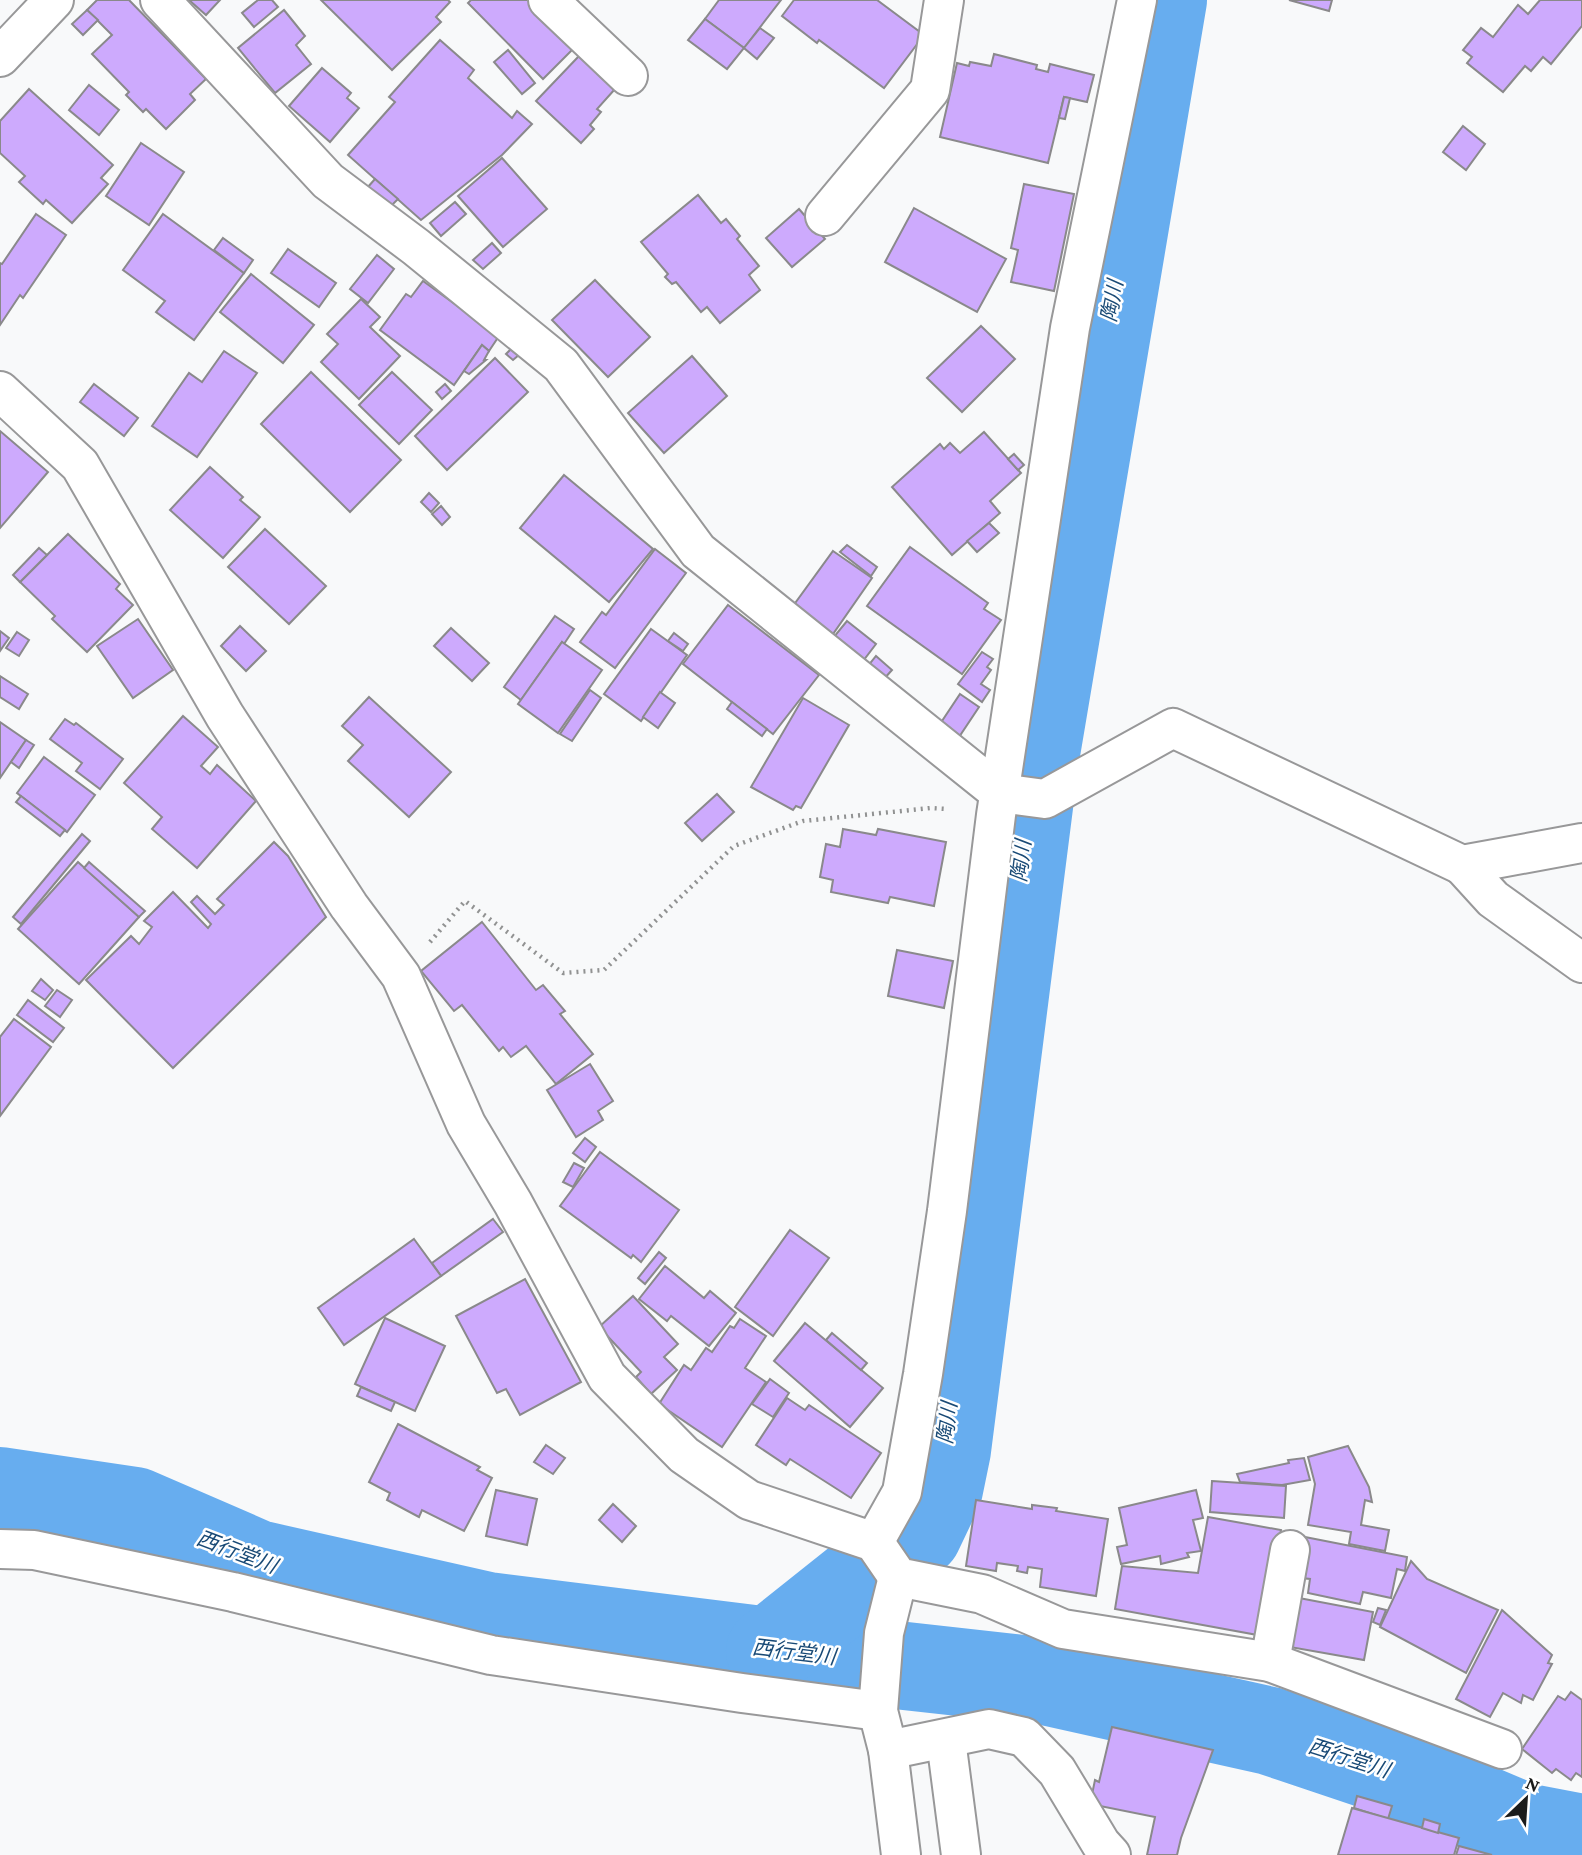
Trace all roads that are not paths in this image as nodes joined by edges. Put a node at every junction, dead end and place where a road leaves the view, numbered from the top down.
1 (54, 0) edge
2 (160, 0) edge
3 (548, 0) edge
4 (944, 0) edge
5 (1137, 0) edge
6 (0, 57) edge
7 (628, 76) dead end
8 (825, 216) dead end
9 (0, 391) edge
10 (1014, 801) junction
11 (1582, 843) edge
12 (1462, 865) junction
13 (1582, 963) edge
14 (874, 1542) junction
15 (0, 1549) edge
16 (1290, 1550) dead end
17 (898, 1577) junction
18 (1270, 1662) junction
19 (878, 1711) junction
20 (946, 1740) junction
21 (1502, 1749) dead end
22 (888, 1750) junction
23 (901, 1855) edge
24 (961, 1855) edge
25 (1111, 1855) edge

1 - 6 street
2 - 10 street
3 - 7 street
4 - 8 street
5 - 10 street
9 - 14 street
10 - 12 street
10 - 14 street
11 - 12 street
12 - 13 street
14 - 17 street
15 - 19 street
16 - 18 street
17 - 18 street
17 - 19 street
18 - 21 street
19 - 22 street
20 - 22 street
20 - 24 street
20 - 25 street
22 - 23 street

